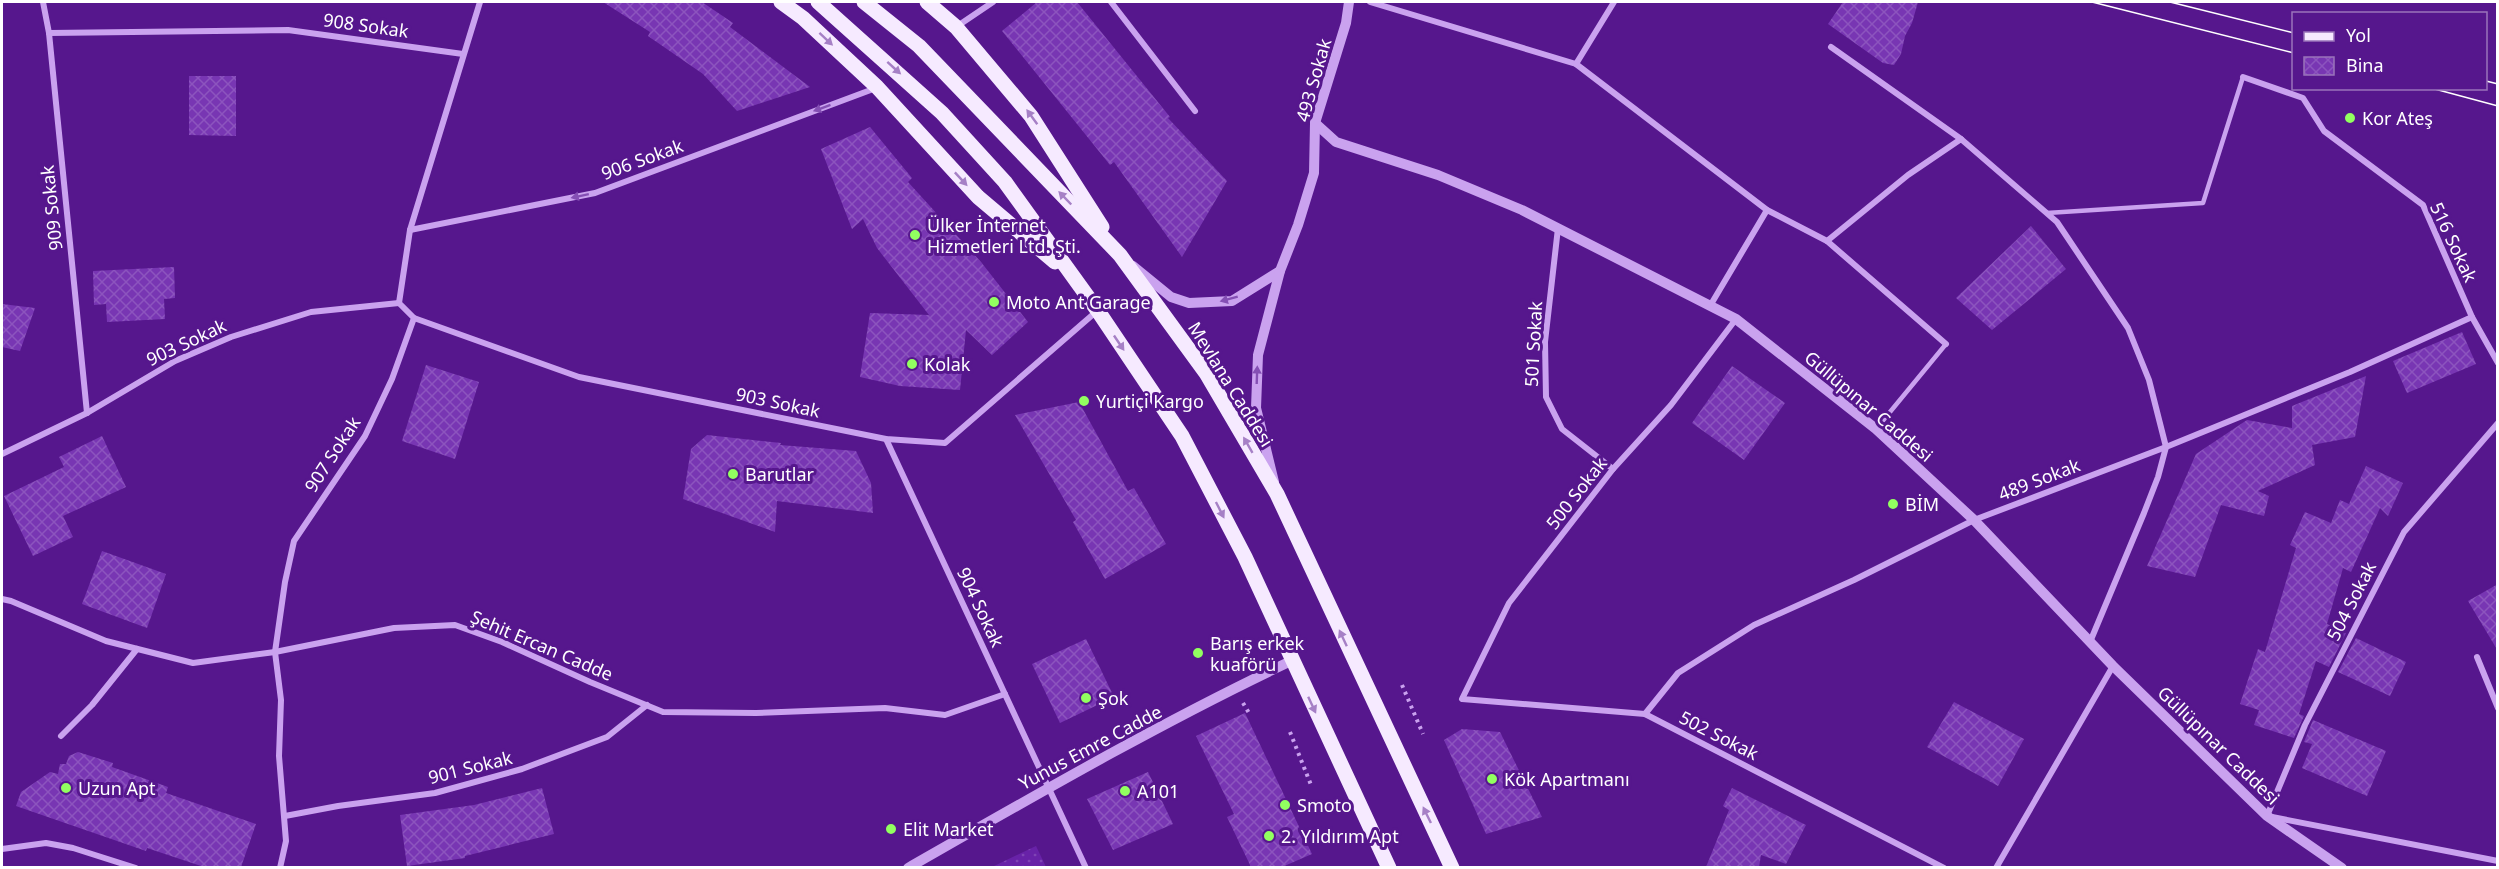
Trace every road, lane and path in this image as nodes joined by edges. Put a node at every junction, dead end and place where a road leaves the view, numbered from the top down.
1 (43, 2) edge
2 (480, 2) edge
3 (781, 2) edge
4 (818, 2) edge
5 (864, 2) edge
6 (927, 2) edge
7 (993, 2) edge
8 (1111, 2) edge
9 (1349, 2) edge
10 (1370, 2) edge
11 (1614, 2) edge
12 (956, 27) junction
13 (49, 33) junction
14 (1831, 47) dead end
15 (463, 54) junction
16 (1576, 64) junction
17 (2243, 77) joint
18 (877, 87) junction
19 (1195, 111) dead end
20 (1315, 123) junction
21 (1961, 139) junction
22 (1767, 210) junction
23 (2047, 213) junction
24 (1558, 228) junction
25 (410, 230) junction
26 (1827, 241) junction
27 (1120, 255) junction
28 (1280, 271) junction
29 (1074, 278) junction
30 (399, 303) junction
31 (1710, 306) junction
32 (1098, 310) junction
33 (414, 318) junction
34 (2472, 318) junction
35 (1736, 319) junction
36 (1946, 344) joint
37 (2498, 363) edge
38 (87, 413) junction
39 (2498, 423) edge
40 (1876, 429) junction
41 (886, 440) junction
42 (2166, 447) junction
43 (2, 454) edge
44 (1613, 469) junction
45 (1277, 494) junction
46 (1974, 520) junction
47 (2, 599) edge
48 (2090, 642) junction
49 (137, 649) junction
50 (275, 652) junction
51 (2477, 657) dead end
52 (1291, 661) junction
53 (2113, 666) junction
54 (1402, 685) dead end
55 (1005, 694) junction
56 (1462, 699) joint
57 (648, 705) junction
58 (2498, 708) edge
59 (1645, 714) junction
60 (1290, 732) dead end
61 (1424, 734) dead end
62 (61, 736) dead end
63 (1311, 785) dead end
64 (1049, 788) junction
65 (285, 816) junction
66 (2267, 816) junction
67 (2, 849) edge
68 (2498, 861) edge
69 (136, 867) edge
70 (280, 867) edge
71 (908, 867) edge
72 (1086, 867) edge
73 (1389, 867) edge
74 (1452, 867) edge
75 (1944, 867) edge
76 (1996, 867) edge
77 (2342, 867) edge

1 - 13 street, 909 Sokak
2 - 15 street
3 -> 18 main road
4 -> 29 main road
27 -> 5 main road, Mevlana Caddesi
6 - 12 main road
7 - 12 street
8 - 19 street
9 - 20 street, 493 Sokak
10 - 16 street
11 - 16 street
27 -> 12 main road
13 - 15 street, 908 Sokak
13 - 38 street, 909 Sokak
14 - 21 street
15 - 25 street
16 - 22 street
17 - 23 lane
17 - 34 street, 516 Sokak
18 -> 25 street, 906 Sokak
18 -> 29 main road
20 - 24 street, Güllüpınar Caddesi
20 - 28 street, 493 Sokak
21 - 23 street
21 - 26 street
22 - 26 street
22 - 31 street
23 - 42 street
24 - 31 street, Güllüpınar Caddesi
24 - 44 street, 501 Sokak
25 - 30 street
26 - 36 street
28 -> 27 street
45 -> 27 main road, Mevlana Caddesi
45 -> 28 street, 493 Sokak
29 - 32 main road
30 - 33 street
30 - 38 street, 903 Sokak
31 - 35 street, Güllüpınar Caddesi
32 - 41 street, 903 Sokak
32 -> 52 main road
33 - 41 street, 903 Sokak
33 - 50 street, 907 Sokak
34 - 37 street, 516 Sokak
34 - 42 street, 489 Sokak
35 - 40 street, Güllüpınar Caddesi
35 - 44 street, 500 Sokak
36 - 40 lane
38 - 43 street, 903 Sokak
39 - 66 street, 504 Sokak
40 - 46 street, Güllüpınar Caddesi
41 - 55 street, 904 Sokak
42 - 46 street, 489 Sokak
42 - 48 street
44 - 56 street, 500 Sokak
74 -> 45 main road, Mevlana Caddesi
46 - 48 street, Güllüpınar Caddesi
46 - 59 street, 489 Sokak
47 - 49 street, Şehit Ercan Cadde
48 - 53 street, Güllüpınar Caddesi
49 - 50 street, Şehit Ercan Cadde
49 - 62 street
50 - 57 street, Şehit Ercan Cadde
50 - 65 street, 907 Sokak
51 - 58 street
52 - 64 street, Yunus Emre Cadde
52 -> 73 main road
53 - 66 street, Güllüpınar Caddesi
53 - 76 street
54 - 61 path
55 - 57 street, Şehit Ercan Cadde
55 - 64 street, 904 Sokak
56 - 59 street, 502 Sokak
57 - 65 street, 901 Sokak
59 - 75 street, 502 Sokak
60 - 63 path
64 - 71 street, Yunus Emre Cadde
64 - 72 street, 904 Sokak
65 - 70 street, 907 Sokak
66 - 68 street
66 - 77 street, Güllüpınar Caddesi
67 - 69 street

